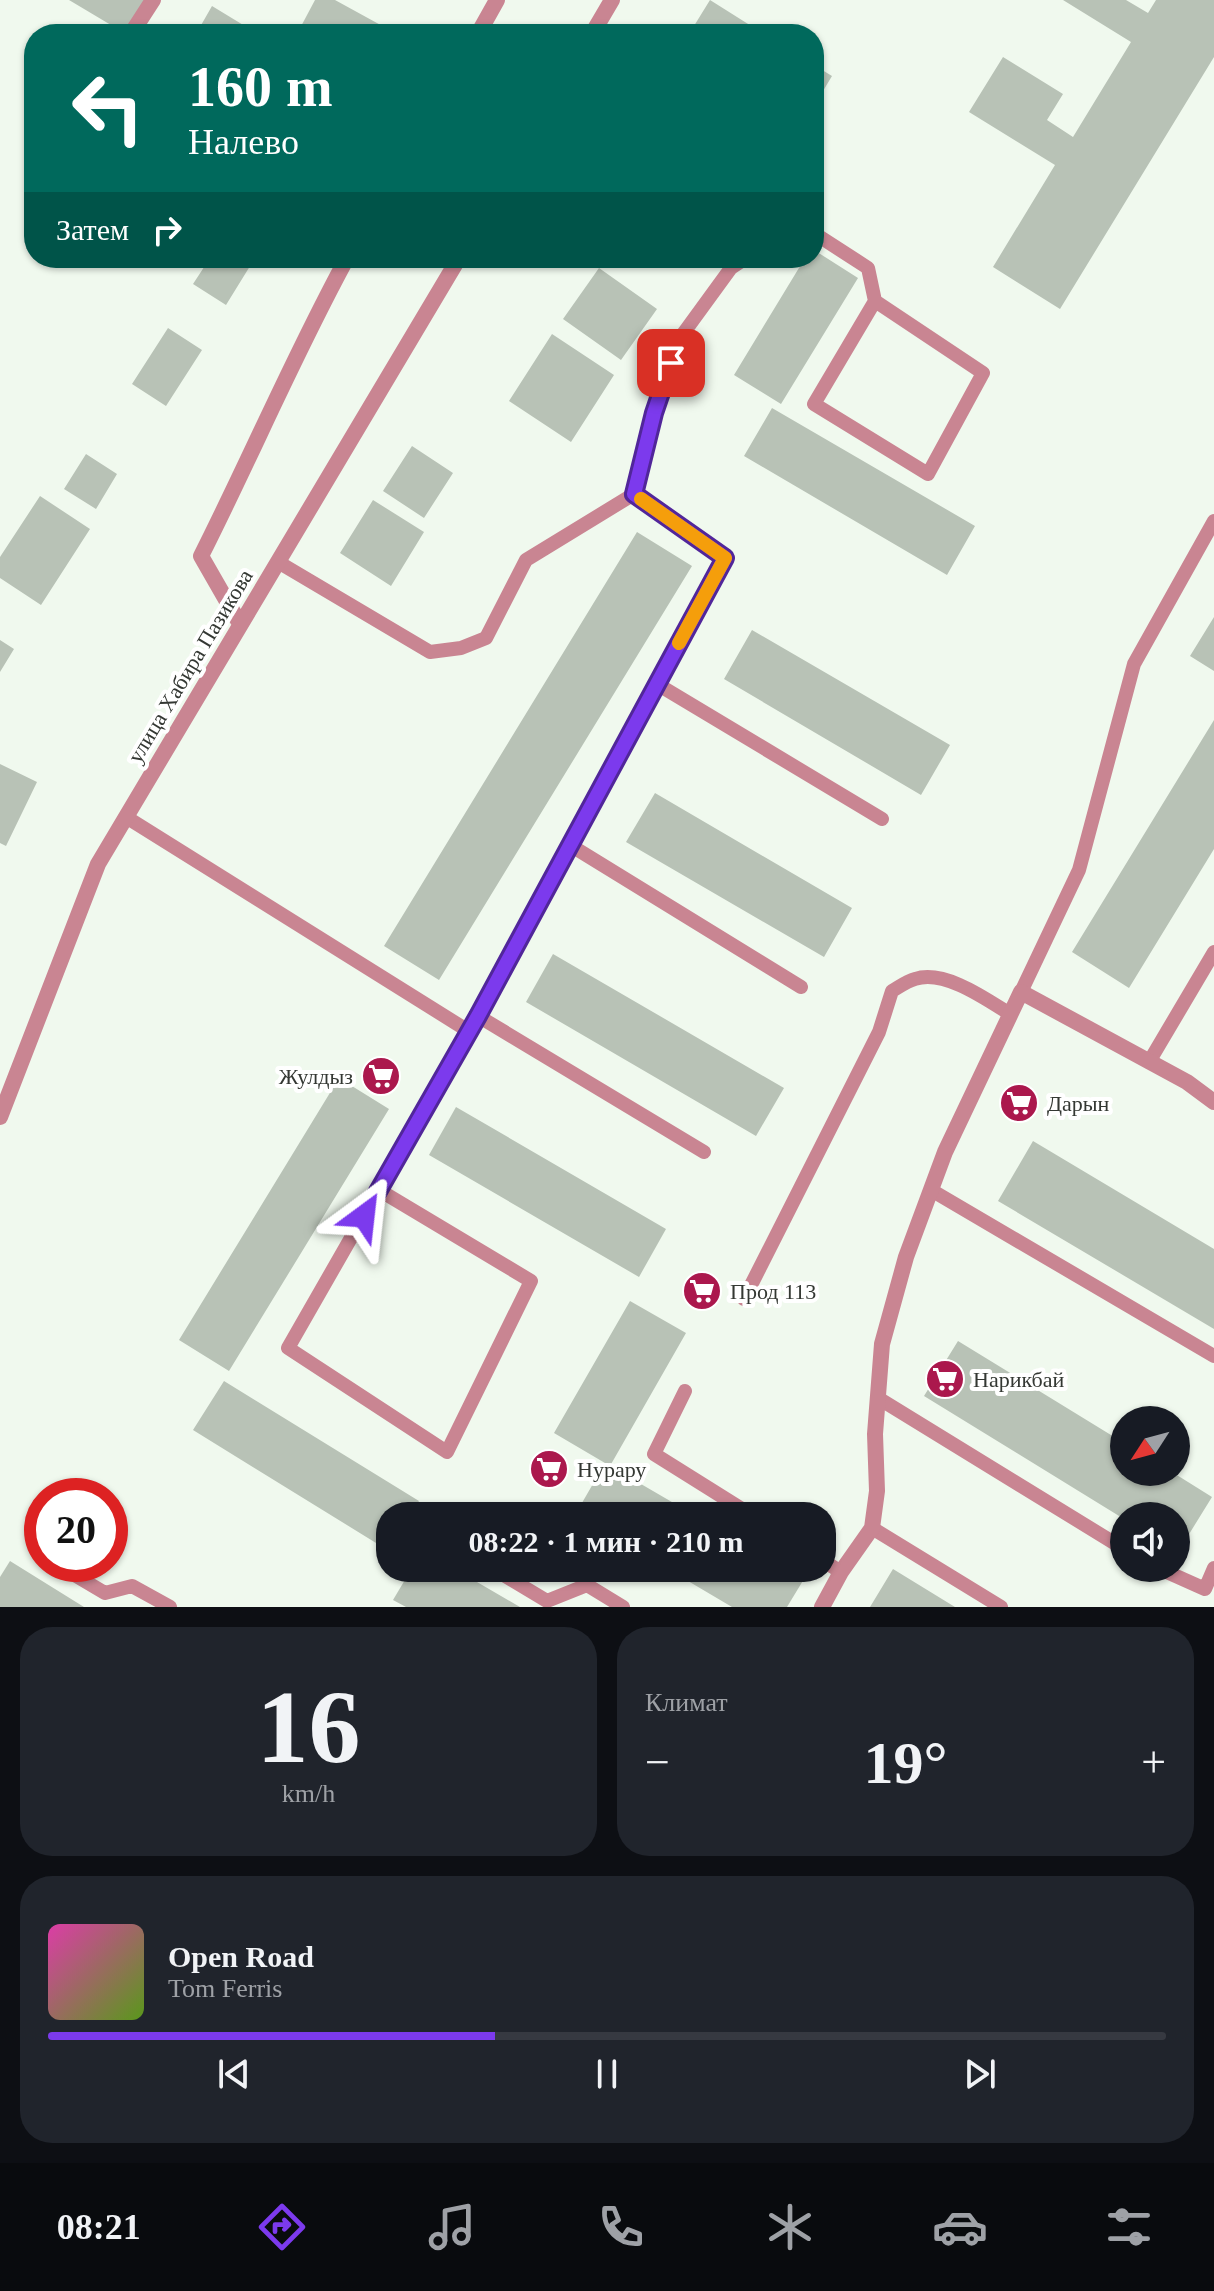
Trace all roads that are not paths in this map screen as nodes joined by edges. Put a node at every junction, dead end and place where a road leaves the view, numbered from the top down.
1 (153, 0) edge
2 (497, 0) edge
3 (612, 0) edge
4 (137, 24) edge
5 (484, 24) edge
6 (602, 24) edge
7 (824, 239) edge
8 (342, 268) edge
9 (453, 268) edge
10 (731, 268) edge
11 (875, 301) junction
12 (634, 494) junction
13 (1214, 521) edge
14 (278, 562) junction
15 (240, 624) junction
16 (657, 684) junction
17 (126, 817) junction
18 (882, 819) dead end
19 (570, 845) junction
20 (1214, 952) edge
21 (801, 987) dead end
22 (1021, 992) junction
23 (1010, 1014) junction
24 (478, 1016) junction
25 (470, 1032) junction
26 (1149, 1062) junction
27 (1214, 1102) edge
28 (0, 1117) edge
29 (704, 1152) dead end
30 (379, 1190) junction
31 (931, 1190) junction
32 (744, 1299) dead end
33 (1214, 1356) edge
34 (685, 1391) dead end
35 (878, 1398) junction
36 (731, 1502) edge
37 (872, 1528) junction
38 (1110, 1540) edge
39 (1214, 1568) edge
40 (836, 1569) edge
41 (841, 1572) junction
42 (86, 1582) edge
43 (515, 1582) edge
44 (1189, 1582) edge
45 (170, 1607) edge
46 (623, 1607) edge
47 (822, 1607) edge
48 (1001, 1607) edge

1 - 4 street
2 - 5 street
3 - 6 street
7 - 11 lane
8 - 15 street
9 - 14 street, улица Хабира Пазикова
10 - 12 lane
11 - 11 lane
12 - 14 lane
12 - 16 lane
13 - 22 lane
14 - 15 street, улица Хабира Пазикова
15 - 17 street, улица Хабира Пазикова
16 - 18 lane
16 - 19 lane
17 - 25 lane
17 - 28 street, улица Хабира Пазикова
19 - 21 lane
19 - 24 lane
20 - 26 lane
22 - 23 street
22 - 26 street
23 - 31 street
23 - 32 lane
24 - 25 lane
24 - 29 lane
25 - 30 lane
26 - 27 street
30 - 30 lane
31 - 33 lane
31 - 35 street
34 - 36 lane
35 - 37 street
35 - 38 lane
37 - 41 street
37 - 48 lane
39 - 44 lane
40 - 41 lane
41 - 47 street
42 - 45 lane
43 - 46 lane

